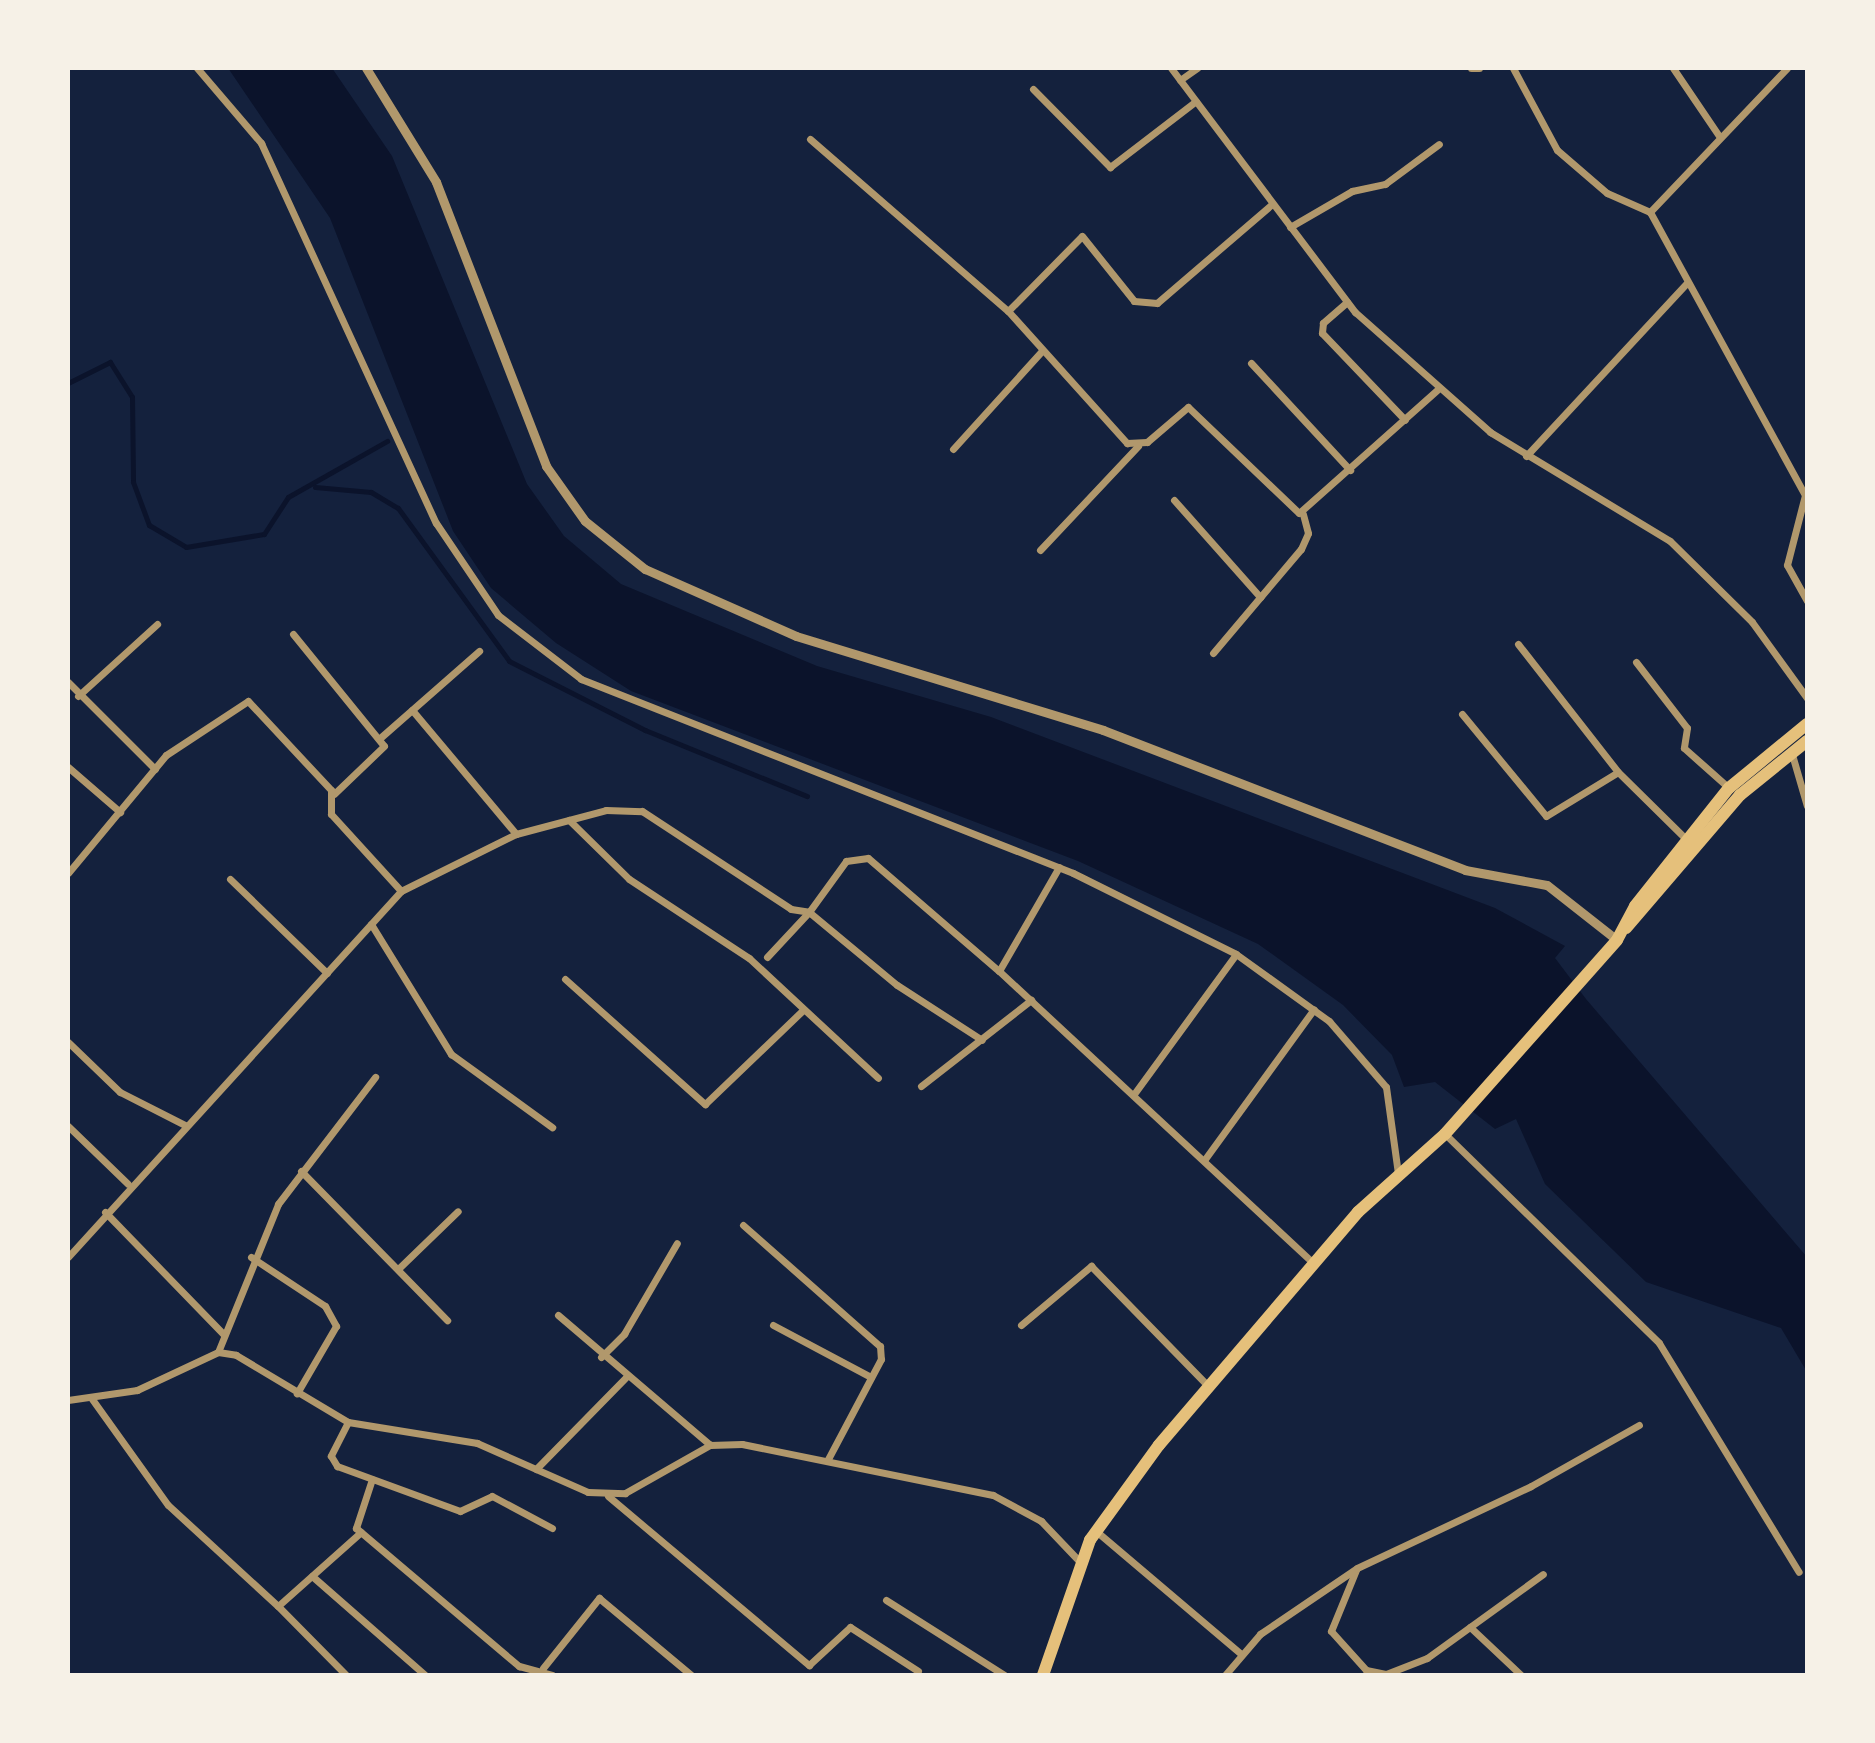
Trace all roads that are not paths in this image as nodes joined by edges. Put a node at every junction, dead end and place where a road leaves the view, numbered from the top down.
1 (197, 68) edge
2 (366, 68) edge
3 (1171, 68) edge
4 (1197, 68) edge
5 (1471, 68) edge
6 (1479, 68) edge
7 (1513, 68) edge
8 (1673, 68) edge
9 (1787, 68) edge
10 (1180, 80) junction
11 (1033, 89) dead end
12 (1196, 101) junction
13 (1719, 136) junction
14 (810, 139) dead end
15 (1439, 144) dead end
16 (1272, 204) junction
17 (1650, 212) junction
18 (1290, 227) junction
19 (1687, 283) junction
20 (1347, 302) junction
21 (1008, 311) junction
22 (1042, 351) junction
23 (1251, 363) dead end
24 (1437, 390) junction
25 (1405, 420) junction
26 (1138, 446) junction
27 (953, 449) dead end
28 (1526, 456) junction
29 (1807, 468) edge
30 (1350, 470) junction
31 (1797, 475) junction
32 (1174, 500) dead end
33 (1303, 514) junction
34 (1040, 550) dead end
35 (1260, 597) junction
36 (1807, 601) edge
37 (157, 624) dead end
38 (293, 634) dead end
39 (1518, 644) dead end
40 (479, 651) dead end
41 (1213, 653) dead end
42 (1636, 662) dead end
43 (68, 682) edge
44 (78, 696) junction
45 (1807, 698) edge
46 (412, 710) junction
47 (1462, 714) dead end
48 (1807, 724) edge
49 (1786, 735) junction
50 (380, 738) junction
51 (1807, 741) edge
52 (1790, 749) junction
53 (68, 767) edge
54 (155, 769) junction
55 (1618, 772) junction
56 (1729, 788) junction
57 (334, 794) junction
58 (1807, 806) edge
59 (120, 812) junction
60 (569, 820) junction
61 (516, 834) junction
62 (1685, 838) junction
63 (1059, 867) junction
64 (68, 873) edge
65 (230, 879) dead end
66 (401, 891) junction
67 (809, 912) junction
68 (371, 924) junction
69 (1620, 935) junction
70 (1236, 954) junction
71 (767, 957) dead end
72 (999, 971) junction
73 (327, 973) junction
74 (565, 979) dead end
75 (1031, 1000) junction
76 (1314, 1009) junction
77 (803, 1010) junction
78 (982, 1040) junction
79 (68, 1042) edge
80 (375, 1077) dead end
81 (878, 1078) dead end
82 (921, 1086) dead end
83 (1134, 1094) junction
84 (185, 1125) junction
85 (68, 1126) edge
86 (552, 1127) dead end
87 (1445, 1134) junction
88 (1205, 1159) junction
89 (301, 1171) junction
90 (1398, 1174) junction
91 (128, 1184) junction
92 (458, 1211) dead end
93 (105, 1212) junction
94 (743, 1225) dead end
95 (677, 1243) dead end
96 (68, 1257) edge
97 (251, 1257) junction
98 (1314, 1264) junction
99 (398, 1269) junction
100 (558, 1315) dead end
101 (447, 1320) dead end
102 (773, 1325) dead end
103 (1021, 1325) dead end
104 (224, 1335) junction
105 (218, 1352) junction
106 (601, 1357) junction
107 (627, 1376) junction
108 (871, 1377) junction
109 (1208, 1386) junction
110 (297, 1393) junction
111 (92, 1399) junction
112 (68, 1400) edge
113 (348, 1422) junction
114 (1639, 1425) dead end
115 (710, 1445) junction
116 (827, 1461) junction
117 (536, 1469) junction
118 (372, 1479) junction
119 (608, 1496) junction
120 (552, 1528) dead end
121 (1096, 1531) junction
122 (361, 1532) junction
123 (1080, 1562) junction
124 (1357, 1568) junction
125 (1799, 1572) dead end
126 (1543, 1574) dead end
127 (312, 1576) junction
128 (886, 1600) dead end
129 (278, 1606) junction
130 (1470, 1627) junction
131 (1241, 1654) junction
132 (543, 1668) junction
133 (918, 1671) dead end
134 (525, 1672) edge
135 (1404, 1673) edge
136 (346, 1675) edge
137 (425, 1675) edge
138 (552, 1675) edge
139 (691, 1675) edge
140 (1004, 1675) edge
141 (1043, 1675) edge
142 (1225, 1675) edge
143 (1521, 1675) edge

1 - 63 street
2 - 69 street
3 - 10 street
4 - 10 street
5 - 6 street
7 - 17 street
8 - 13 street
9 - 13 street
10 - 12 street
11 - 12 street
12 - 16 street
13 - 17 street
14 - 21 street
15 - 18 street
16 - 18 street
16 - 21 street
17 - 19 street
18 - 20 street
19 - 28 street
19 - 31 street
20 - 24 street
20 - 25 street
21 - 22 street
22 - 26 street
22 - 27 street
23 - 30 street
24 - 25 street
24 - 28 street
25 - 30 street
26 - 33 street
26 - 34 street
28 - 45 street
29 - 31 street
30 - 33 street
31 - 36 street
32 - 35 street
33 - 35 street
35 - 41 street
37 - 44 street
38 - 50 street
39 - 55 street
40 - 46 street
42 - 56 street
43 - 44 street
44 - 54 street
46 - 50 street
46 - 61 street
47 - 55 street
48 - 49 highway
49 - 52 street
49 - 56 highway
50 - 57 street
51 - 52 highway
52 - 58 street
52 - 69 highway
53 - 59 street
54 - 57 street
54 - 59 street
55 - 62 street
56 - 62 highway
57 - 66 street
59 - 64 street
60 - 61 street
60 - 67 street
60 - 77 street
61 - 66 street
62 - 69 highway
63 - 70 street
63 - 72 street
65 - 73 street
66 - 68 street
67 - 71 street
67 - 72 street
67 - 78 street
68 - 73 street
68 - 86 street
69 - 87 highway
70 - 76 street
70 - 83 street
72 - 75 street
73 - 84 street
74 - 77 street
75 - 78 street
75 - 83 street
76 - 88 street
76 - 90 street
77 - 81 street
78 - 82 street
79 - 84 street
80 - 89 street
83 - 88 street
84 - 91 street
85 - 91 street
87 - 90 highway
87 - 125 street
88 - 98 street
89 - 97 street
89 - 99 street
90 - 98 highway
91 - 93 street
92 - 99 street
93 - 96 street
93 - 104 street
94 - 108 street
95 - 106 street
97 - 104 street
97 - 110 street
98 - 109 highway
99 - 101 street
100 - 106 street
102 - 108 street
103 - 109 street
104 - 105 street
105 - 110 street
105 - 111 street
106 - 107 street
107 - 115 street
107 - 117 street
108 - 116 street
109 - 121 highway
110 - 113 street
111 - 112 street
111 - 129 street
113 - 117 street
113 - 118 street
114 - 124 street
115 - 116 street
115 - 119 street
116 - 123 street
117 - 119 street
118 - 120 street
118 - 122 street
119 - 133 street
121 - 123 highway
121 - 131 street
122 - 127 street
122 - 134 street
123 - 141 highway
124 - 131 street
124 - 135 street
126 - 130 street
127 - 129 street
127 - 137 street
128 - 140 street
129 - 136 street
130 - 135 street
130 - 143 street
131 - 142 street
132 - 134 street
132 - 138 street
132 - 139 street

